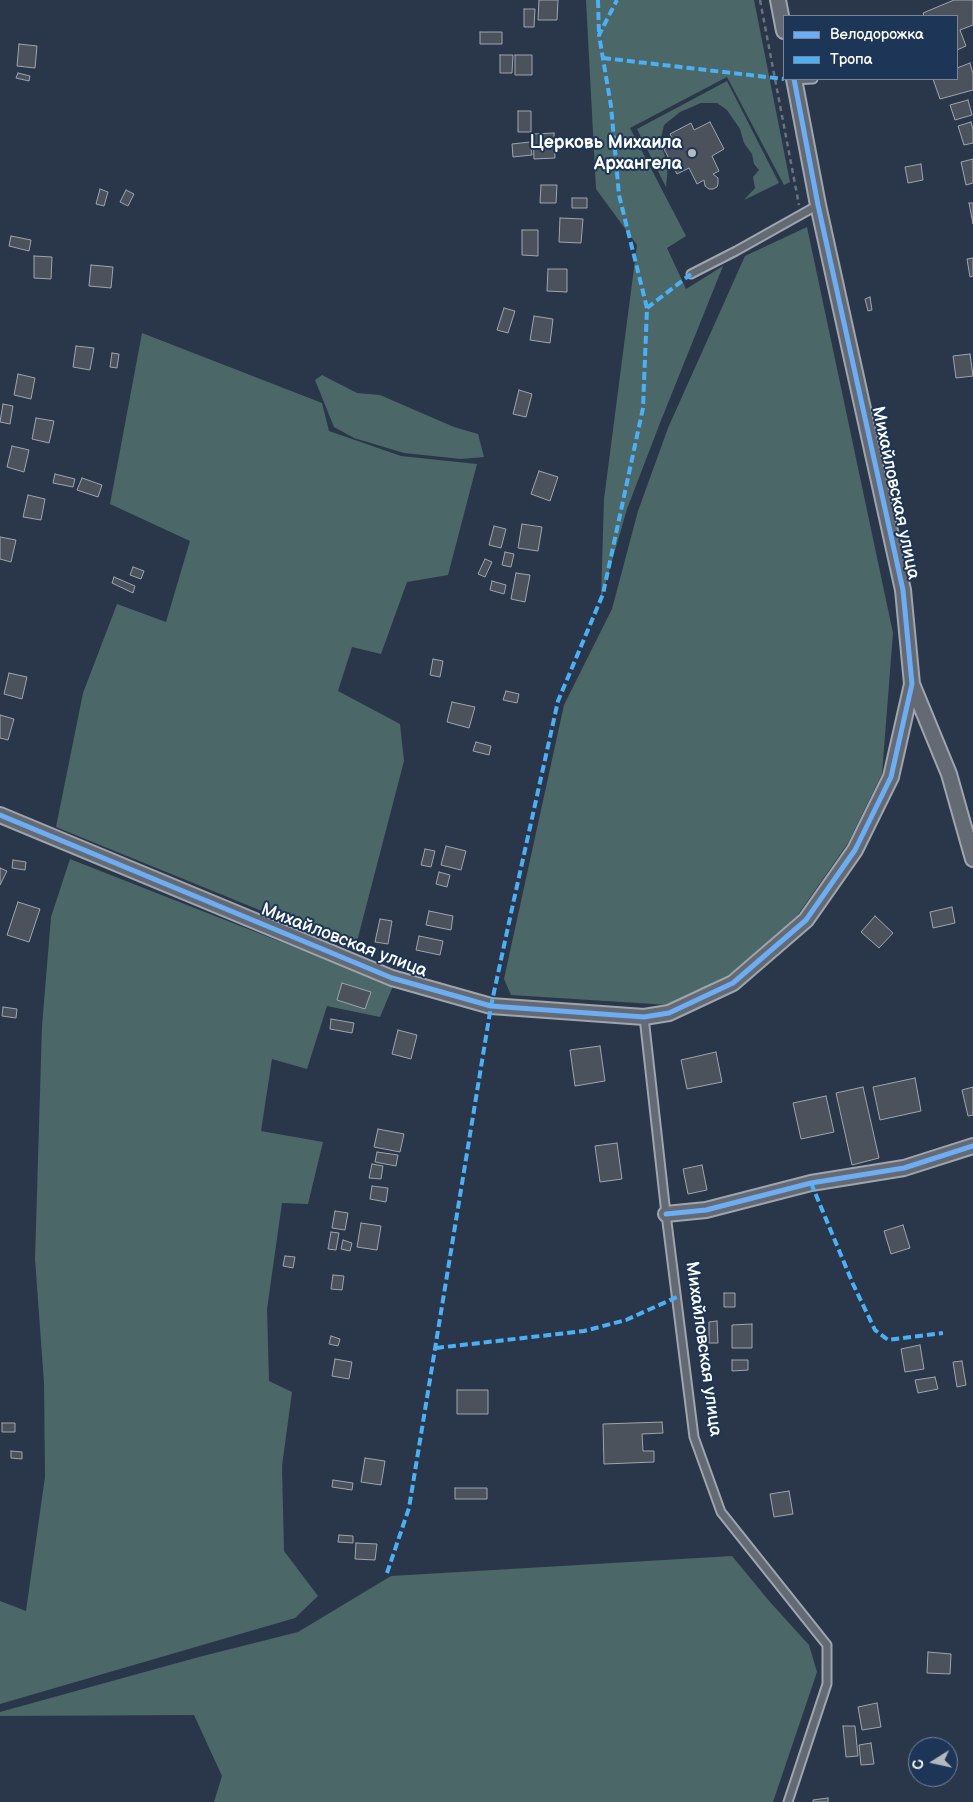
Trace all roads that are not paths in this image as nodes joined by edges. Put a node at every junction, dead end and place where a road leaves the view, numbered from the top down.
1 (778, 0) edge
2 (783, 26) edge
3 (794, 80) edge
4 (818, 205) junction
5 (691, 274) dead end
6 (912, 684) junction
7 (0, 815) edge
8 (973, 858) edge
9 (644, 1018) junction
10 (973, 1146) edge
11 (666, 1214) junction
12 (788, 1802) edge

1 - 2 street
3 - 4 street, Михайловская улица
4 - 5 lane
4 - 6 street, Михайловская улица
6 - 8 street, Михайловская улица
6 - 9 street, Михайловская улица
7 - 9 street, Михайловская улица
9 - 11 lane, Михайловская улица
10 - 11 street
11 - 12 lane, Михайловская улица

